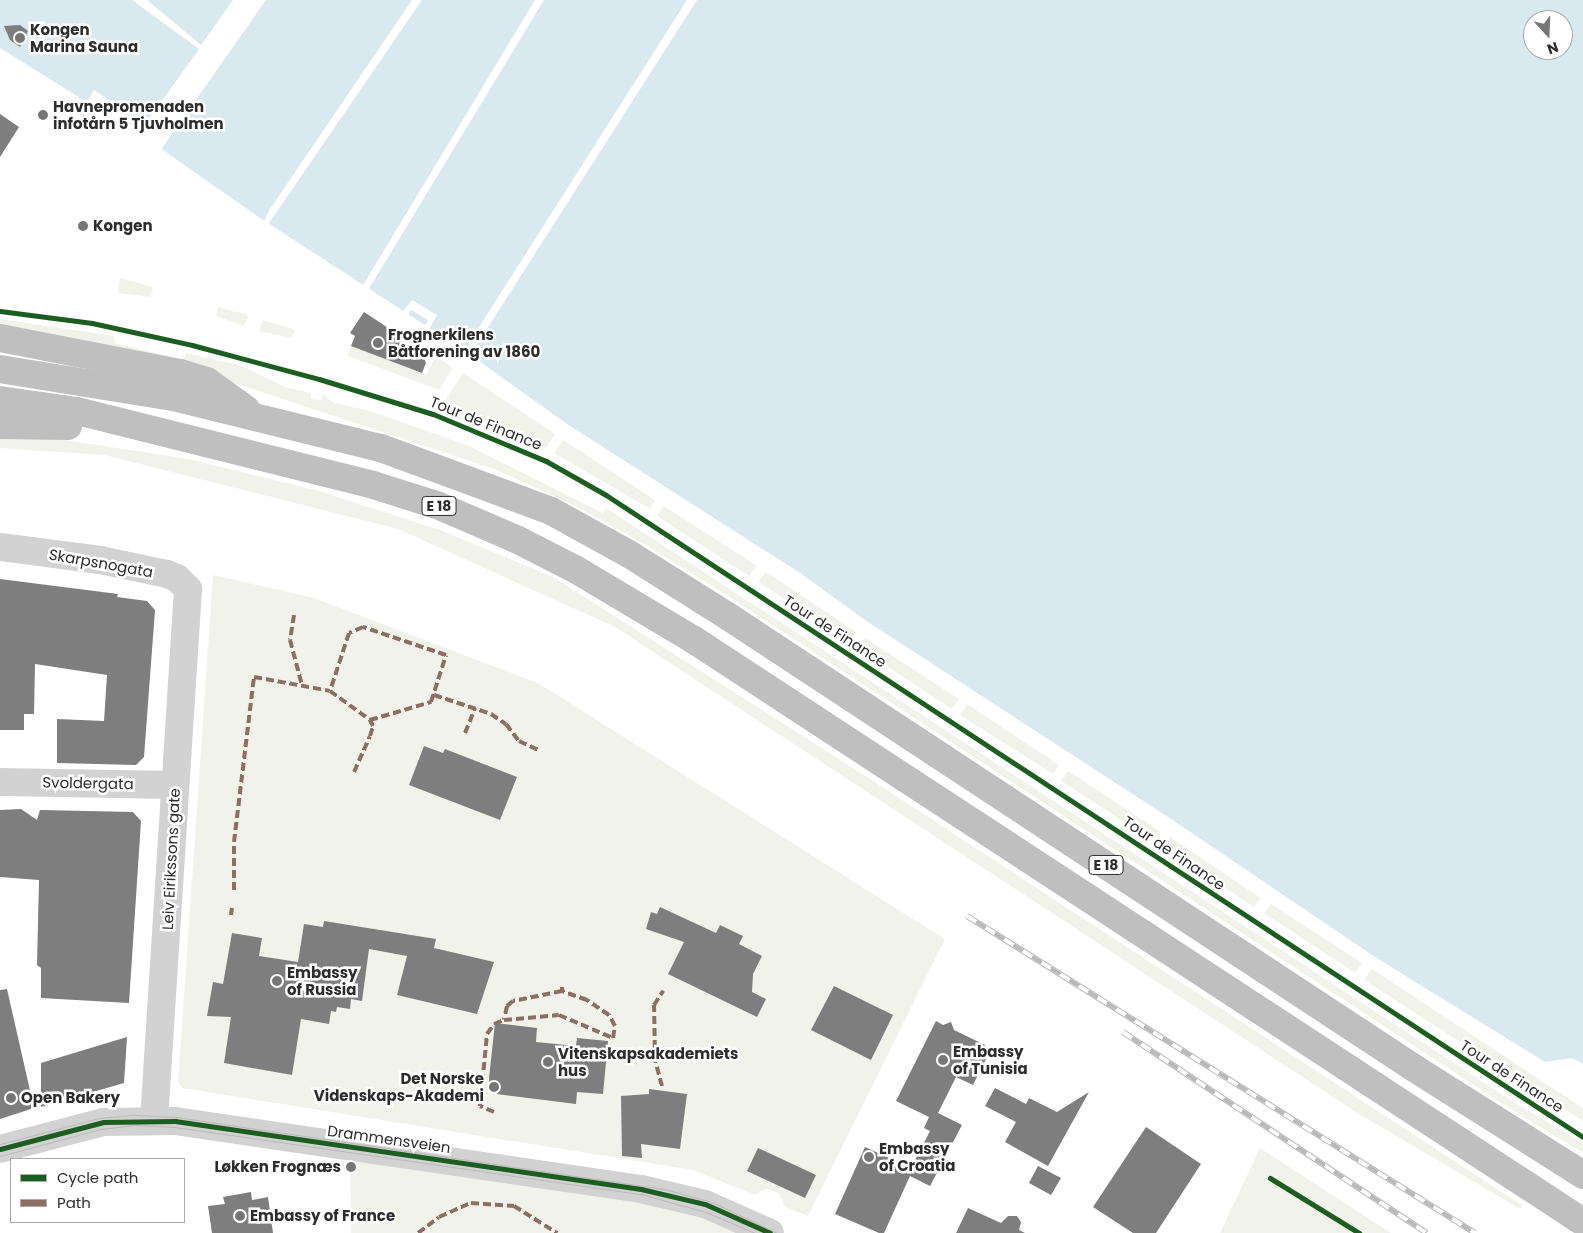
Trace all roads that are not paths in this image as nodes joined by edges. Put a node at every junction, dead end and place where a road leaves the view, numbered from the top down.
1 (0, 338) edge
2 (0, 368) edge
3 (0, 400) edge
4 (259, 418) junction
5 (0, 425) edge
6 (160, 433) junction
7 (0, 547) edge
8 (190, 597) joint
9 (0, 782) edge
10 (175, 785) junction
11 (154, 1120) junction
12 (0, 1149) edge
13 (1583, 1175) edge
14 (1583, 1222) edge
15 (770, 1233) edge

1 - 4 highway
2 - 4 highway, E 18
3 - 6 highway, E 18
4 - 13 highway, E 18
5 - 6 highway
6 - 14 highway, E 18
7 - 8 street, Skarpsnogata
8 - 10 street, Leiv Eirikssons gate
9 - 10 street, Svoldergata
10 - 11 street, Leiv Eirikssons gate
11 - 12 street, Drammensveien
11 - 15 street, Drammensveien

